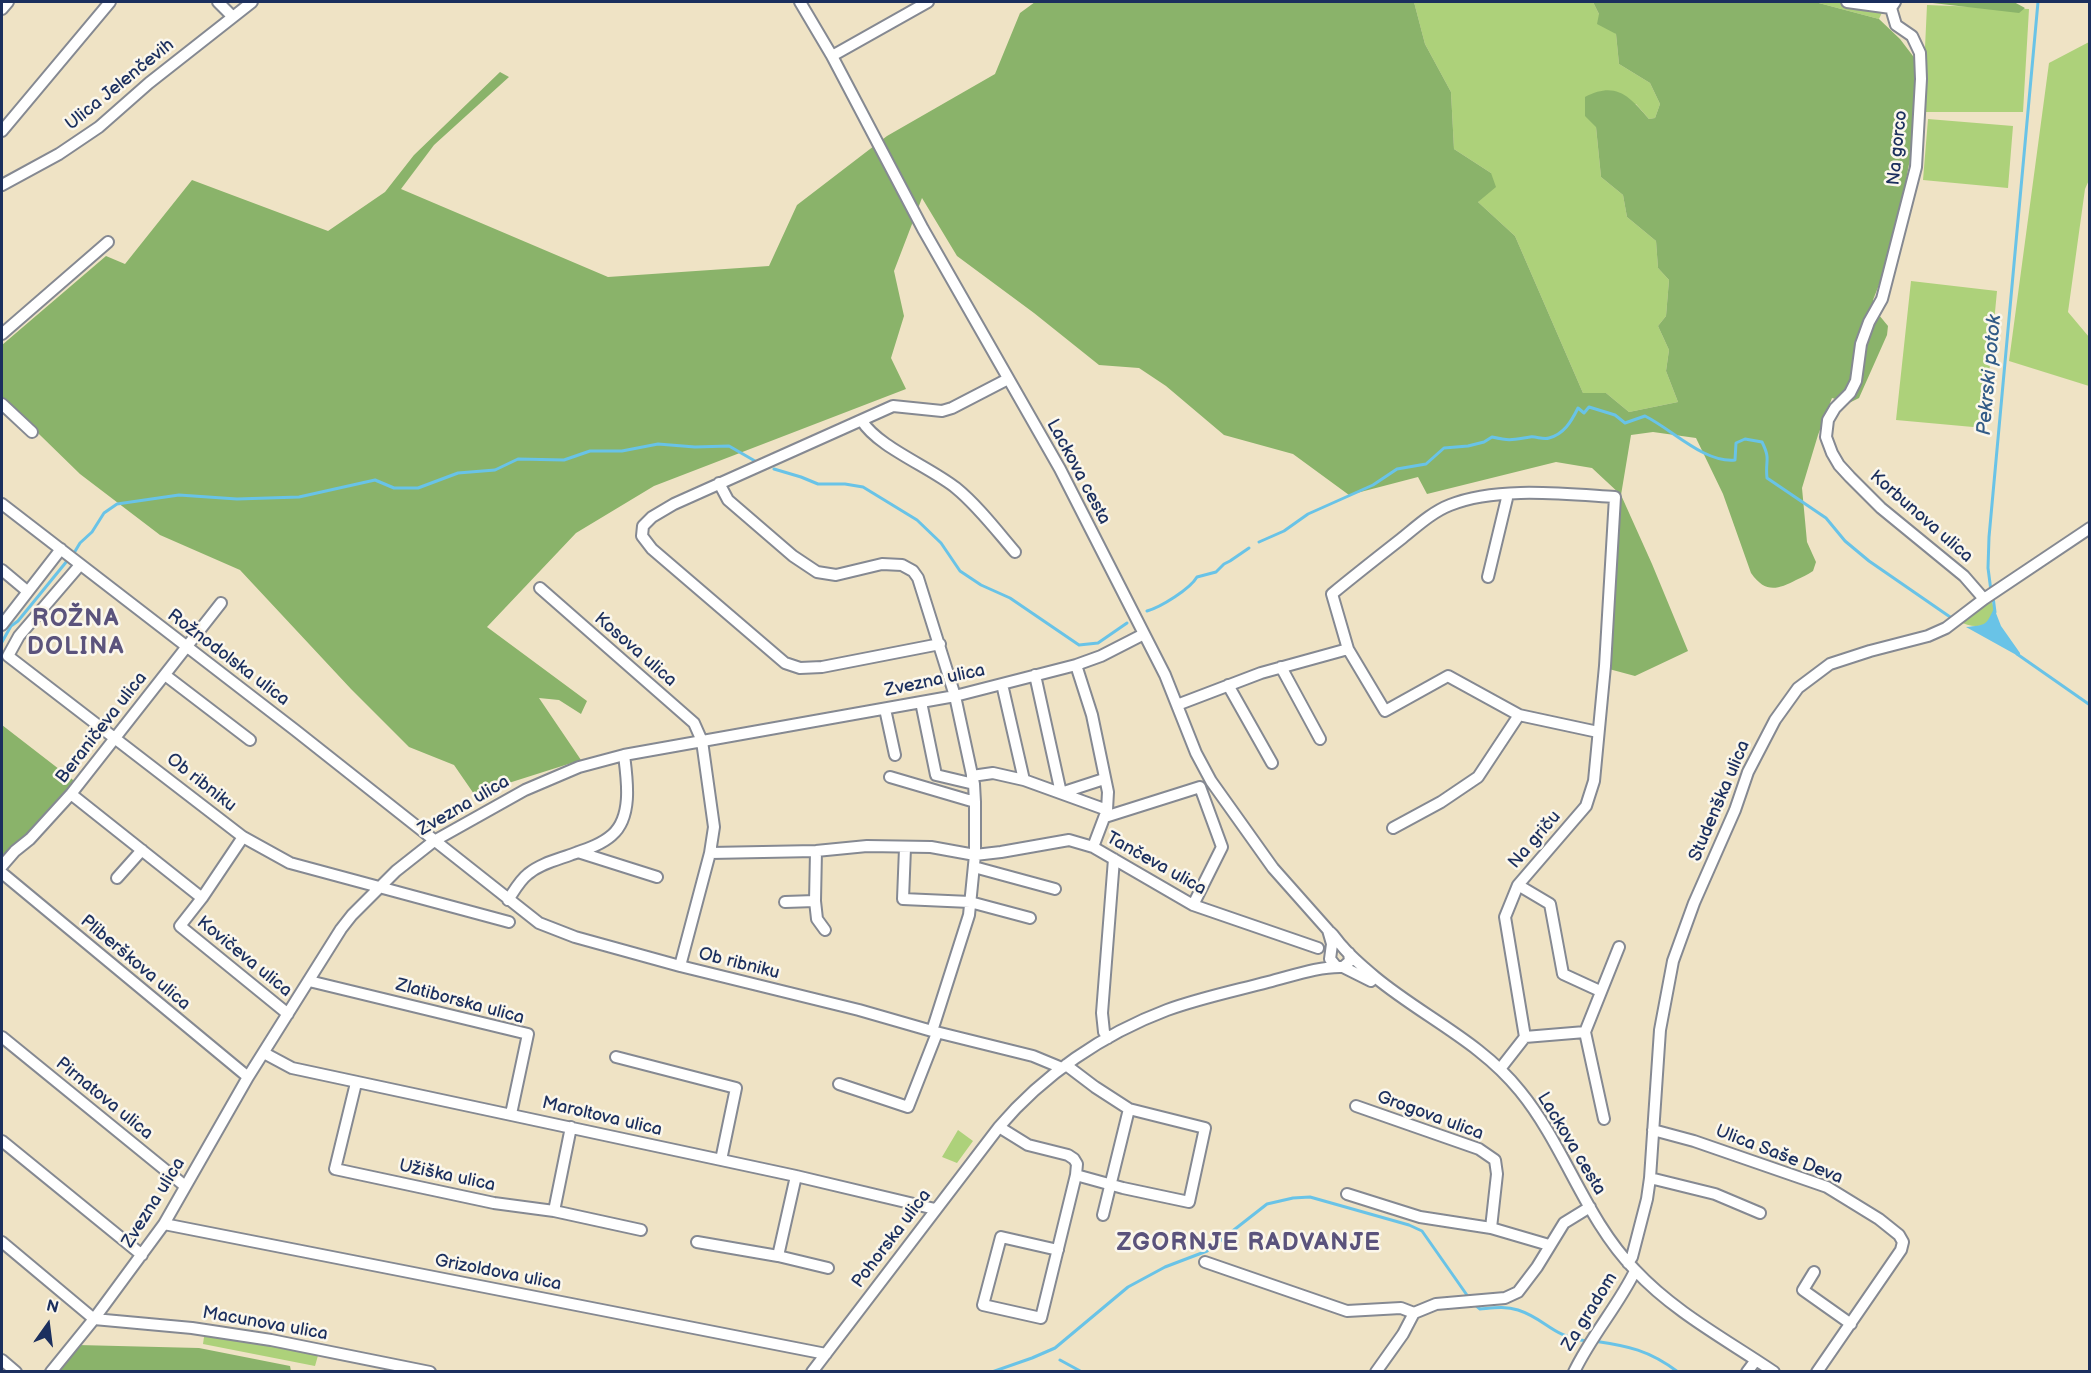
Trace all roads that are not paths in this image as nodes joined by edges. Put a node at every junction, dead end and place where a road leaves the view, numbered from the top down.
1 (8, 2) edge
2 (110, 2) edge
3 (219, 2) edge
4 (252, 2) edge
5 (800, 2) edge
6 (928, 2) edge
7 (1847, 2) edge
8 (1893, 5) edge
9 (2, 9) edge
10 (232, 16) junction
11 (832, 56) junction
12 (2, 131) edge
13 (2, 185) edge
14 (108, 242) dead end
15 (1882, 298) joint
16 (2, 334) edge
17 (1008, 379) junction
18 (2, 404) edge
19 (862, 421) junction
20 (32, 432) dead end
21 (719, 483) junction
22 (1508, 494) junction
23 (2, 504) edge
24 (2090, 528) edge
25 (61, 549) junction
26 (1015, 552) dead end
27 (80, 566) junction
28 (2, 570) edge
29 (1488, 577) dead end
30 (540, 588) dead end
31 (27, 591) junction
32 (1985, 598) junction
33 (221, 603) dead end
34 (2, 625) edge
35 (1144, 634) junction
36 (940, 644) junction
37 (186, 647) junction
38 (1348, 649) junction
39 (1076, 665) junction
40 (1281, 667) junction
41 (165, 675) junction
42 (1035, 675) junction
43 (1002, 684) junction
44 (1228, 685) junction
45 (955, 696) junction
46 (921, 702) junction
47 (1178, 705) junction
48 (885, 709) junction
49 (1519, 715) junction
50 (1598, 732) junction
51 (116, 738) junction
52 (1320, 739) dead end
53 (250, 740) dead end
54 (702, 741) junction
55 (624, 755) junction
56 (895, 755) dead end
57 (1272, 763) dead end
58 (890, 777) dead end
59 (1104, 779) junction
60 (973, 780) junction
61 (1024, 780) junction
62 (71, 794) junction
63 (1061, 794) junction
64 (975, 802) junction
65 (1106, 814) junction
66 (1393, 828) dead end
67 (243, 837) junction
68 (434, 841) junction
69 (1094, 847) junction
70 (905, 848) junction
71 (142, 850) junction
72 (816, 851) junction
73 (578, 852) junction
74 (710, 853) junction
75 (975, 855) junction
76 (1114, 860) junction
77 (2, 866) edge
78 (974, 867) junction
79 (2, 873) edge
80 (657, 877) dead end
81 (117, 878) dead end
82 (1518, 885) junction
83 (377, 888) junction
84 (1056, 889) dead end
85 (202, 898) junction
86 (508, 900) junction
87 (815, 901) junction
88 (785, 902) dead end
89 (970, 902) junction
90 (1193, 905) junction
91 (1030, 918) dead end
92 (509, 922) dead end
93 (825, 930) dead end
94 (1618, 947) dead end
95 (1318, 948) dead end
96 (1338, 956) junction
97 (680, 966) junction
98 (309, 981) junction
99 (1600, 991) junction
100 (288, 1014) junction
101 (934, 1032) junction
102 (1585, 1032) junction
103 (2, 1037) edge
104 (1525, 1037) junction
105 (1108, 1038) junction
106 (264, 1053) junction
107 (616, 1057) dead end
108 (1064, 1067) junction
109 (1500, 1069) junction
110 (248, 1077) junction
111 (356, 1083) junction
112 (839, 1084) dead end
113 (1356, 1106) dead end
114 (1130, 1109) junction
115 (511, 1113) junction
116 (1604, 1119) dead end
117 (571, 1127) junction
118 (999, 1127) junction
119 (1653, 1130) junction
120 (2, 1141) edge
121 (720, 1160) junction
122 (1076, 1175) junction
123 (796, 1176) junction
124 (1650, 1178) junction
125 (1111, 1185) junction
126 (185, 1186) junction
127 (1347, 1194) dead end
128 (1590, 1207) junction
129 (935, 1209) junction
130 (555, 1211) junction
131 (1760, 1213) dead end
132 (1103, 1215) dead end
133 (164, 1224) junction
134 (1491, 1228) junction
135 (640, 1230) dead end
136 (2, 1242) edge
137 (697, 1242) dead end
138 (1549, 1245) junction
139 (1058, 1250) junction
140 (142, 1255) junction
141 (778, 1256) junction
142 (1205, 1262) dead end
143 (1631, 1267) junction
144 (828, 1268) dead end
145 (1814, 1272) dead end
146 (1414, 1313) junction
147 (94, 1319) junction
148 (1851, 1324) junction
149 (826, 1354) junction
150 (361, 1359) junction
151 (2, 1360) edge
152 (1756, 1360) junction
153 (16, 1371) edge
154 (51, 1371) edge
155 (358, 1371) edge
156 (430, 1371) edge
157 (812, 1371) edge
158 (1376, 1371) edge
159 (1574, 1371) edge
160 (1747, 1371) edge
161 (1774, 1371) edge
162 (1817, 1371) edge

1 - 9 street
2 - 12 street
3 - 10 street
4 - 10 street, Ulica Jelenčevih
5 - 11 street, Lackova cesta
6 - 11 street
7 - 8 street, Na gorco
8 - 15 street, Na gorco
10 - 13 street, Ulica Jelenčevih
11 - 17 street, Lackova cesta
14 - 16 street
15 - 32 street, Korbunova ulica
17 - 19 street
17 - 35 street, Lackova cesta
18 - 20 street
19 - 21 street
19 - 26 street
21 - 36 street
21 - 36 street
22 - 29 street
22 - 38 street, Na griču
22 - 50 street, Na griču
23 - 25 street, Rožnodolska ulica
24 - 32 street, Studenška ulica
25 - 27 street, Rožnodolska ulica
25 - 31 street
27 - 37 street, Rožnodolska ulica
27 - 51 street, Ob ribniku
28 - 31 street
30 - 54 street, Kosova ulica
31 - 34 street
32 - 119 street, Studenška ulica
33 - 37 street, Beraničeva ulica
35 - 39 street, Zvezna ulica
35 - 47 street, Lackova cesta
36 - 45 street
37 - 41 street, Beraničeva ulica
37 - 68 street, Rožnodolska ulica
38 - 40 street
38 - 49 street, Na griču
39 - 42 street, Zvezna ulica
39 - 59 street
40 - 44 street
40 - 52 street
41 - 51 street, Beraničeva ulica
41 - 53 street
42 - 43 street, Zvezna ulica
42 - 63 street
43 - 45 street, Zvezna ulica
43 - 61 street
44 - 47 street
44 - 57 street
45 - 46 street, Zvezna ulica
45 - 60 street
46 - 48 street, Zvezna ulica
46 - 60 street
47 - 96 street, Lackova cesta
48 - 54 street, Zvezna ulica
48 - 56 street
49 - 50 street, Na griču
49 - 66 street
50 - 82 street, Na griču
51 - 62 street, Beraničeva ulica
51 - 67 street, Ob ribniku
54 - 55 street, Zvezna ulica
54 - 74 street
55 - 68 street, Zvezna ulica
55 - 73 street
58 - 64 street
59 - 63 street
59 - 65 street
60 - 61 street
60 - 64 street
61 - 63 street
62 - 71 street
62 - 77 street, Beraničeva ulica
63 - 65 street
64 - 75 street
65 - 69 street
65 - 90 street
67 - 83 street, Ob ribniku
67 - 85 street, Kovičeva ulica
68 - 83 street, Zvezna ulica
68 - 86 street, Ob ribniku
69 - 75 street, Tančeva ulica
69 - 76 street, Tančeva ulica
70 - 72 street, Tančeva ulica
70 - 75 street, Tančeva ulica
70 - 89 street
71 - 81 street
71 - 85 street
72 - 74 street, Tančeva ulica
72 - 87 street
73 - 80 street
73 - 86 street
74 - 97 street
75 - 78 street
76 - 90 street, Tančeva ulica
76 - 105 street
78 - 84 street
78 - 89 street
79 - 110 street, Pliberškova ulica
82 - 99 street
82 - 104 street, Na griču
83 - 92 street, Ob ribniku
83 - 98 street, Zvezna ulica
85 - 100 street, Kovičeva ulica
86 - 97 street, Ob ribniku
87 - 88 street
87 - 93 street
89 - 91 street
89 - 101 street
90 - 95 street, Tančeva ulica
94 - 99 street
96 - 105 street, Pohorska ulica
96 - 109 street, Lackova cesta
97 - 101 street, Ob ribniku
98 - 100 street, Zvezna ulica
98 - 115 street, Zlatiborska ulica
99 - 102 street
100 - 106 street, Zvezna ulica
101 - 108 street, Ob ribniku
101 - 112 street
102 - 104 street
102 - 116 street
103 - 126 street, Pirnatova ulica
104 - 109 street
105 - 108 street, Pohorska ulica
106 - 110 street, Zvezna ulica
106 - 111 street, Maroltova ulica
107 - 121 street
108 - 114 street
108 - 118 street, Pohorska ulica
109 - 128 street, Lackova cesta
110 - 126 street, Zvezna ulica
111 - 115 street, Maroltova ulica
111 - 130 street, Užiška ulica
113 - 134 street, Grogova ulica
114 - 125 street
114 - 125 street
115 - 117 street, Maroltova ulica
117 - 121 street, Maroltova ulica
117 - 130 street
118 - 122 street
118 - 129 street, Pohorska ulica
119 - 124 street, Studenška ulica
119 - 148 street, Ulica Saše Deva
120 - 140 street
121 - 123 street, Maroltova ulica
122 - 125 street
122 - 139 street
123 - 129 street, Maroltova ulica
123 - 141 street
124 - 131 street
124 - 143 street, Studenška ulica
125 - 132 street
126 - 133 street, Zvezna ulica
127 - 134 street
128 - 138 street
128 - 143 street, Lackova cesta
129 - 149 street, Pohorska ulica
130 - 135 street, Užiška ulica
133 - 140 street, Zvezna ulica
133 - 149 street, Grizoldova ulica
134 - 138 street
136 - 147 street
137 - 141 street
138 - 146 street
139 - 139 street
140 - 147 street, Zvezna ulica
141 - 144 street
142 - 146 street
143 - 152 street, Lackova cesta
143 - 159 street, Za gradom
145 - 148 street
146 - 158 street
147 - 150 street, Macunova ulica
147 - 154 street, Zvezna ulica
148 - 162 street, Ulica Saše Deva
149 - 157 street, Pohorska ulica
150 - 155 street
150 - 156 street, Macunova ulica
151 - 153 street
152 - 160 street
152 - 161 street, Lackova cesta

